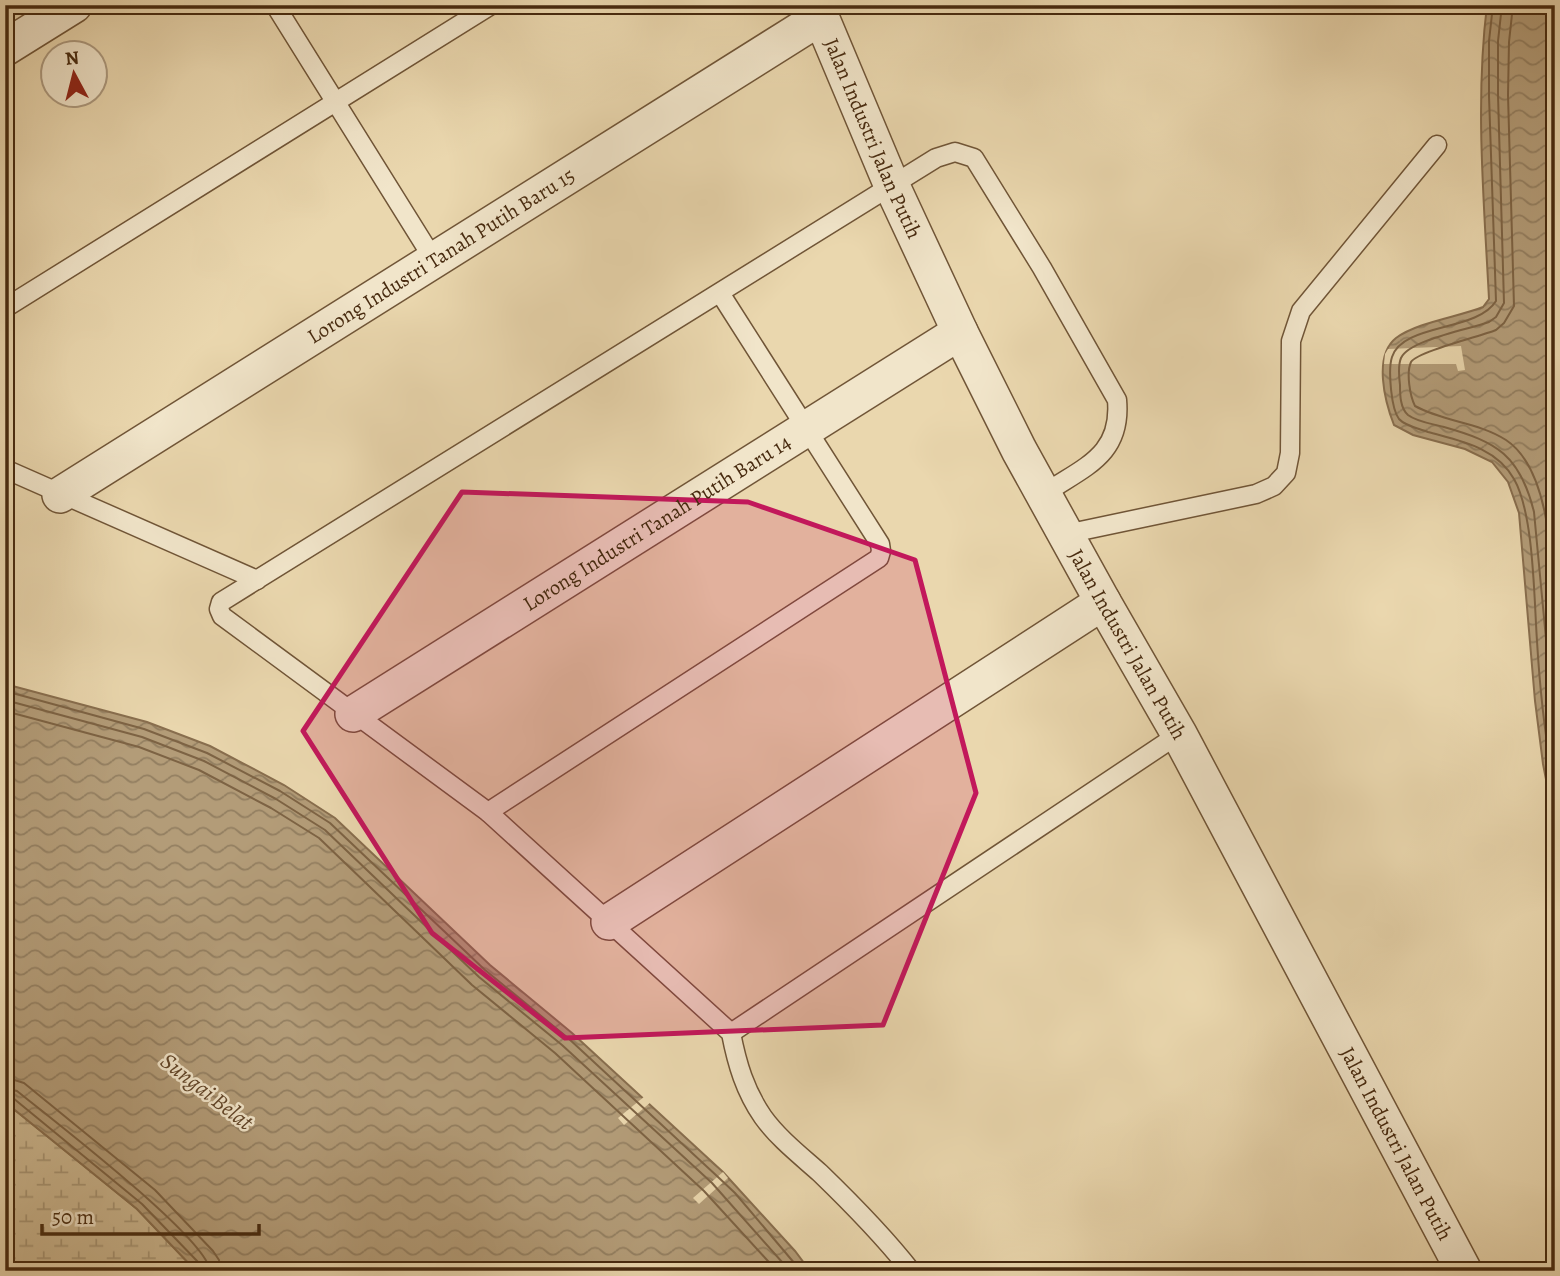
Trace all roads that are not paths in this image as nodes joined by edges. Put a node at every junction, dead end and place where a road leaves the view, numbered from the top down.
1 (74, 5) edge
2 (275, 5) edge
3 (491, 5) edge
4 (818, 11) edge
5 (5, 48) edge
6 (335, 103) junction
7 (1437, 145) dead end
8 (892, 186) junction
9 (434, 260) junction
10 (720, 293) junction
11 (5, 308) edge
12 (960, 332) junction
13 (806, 427) junction
14 (5, 469) edge
15 (1044, 494) junction
16 (60, 495) junction
17 (1066, 534) junction
18 (257, 580) junction
19 (1102, 602) junction
20 (354, 714) junction
21 (1179, 734) junction
22 (488, 812) junction
23 (608, 922) junction
24 (731, 1033) junction
25 (911, 1271) edge
26 (1464, 1271) edge

1 - 5 street
2 - 6 lane
3 - 6 lane
4 - 8 street, Jalan Industri Jalan Putih
4 - 9 street, Lorong Industri Tanah Putih Baru 15
6 - 9 lane
6 - 11 lane
7 - 17 lane
8 - 10 lane
8 - 12 street, Jalan Industri Jalan Putih
8 - 15 lane
9 - 16 street, Lorong Industri Tanah Putih Baru 15
10 - 13 lane
10 - 18 lane
12 - 13 street, Lorong Industri Tanah Putih Baru 14
12 - 15 street, Jalan Industri Jalan Putih
13 - 20 street, Lorong Industri Tanah Putih Baru 14
13 - 22 lane
14 - 16 lane
15 - 17 street, Jalan Industri Jalan Putih
16 - 18 lane
17 - 19 street, Jalan Industri Jalan Putih
18 - 20 lane
19 - 21 street, Jalan Industri Jalan Putih
19 - 23 street
20 - 22 lane
21 - 24 lane
21 - 26 street, Jalan Industri Jalan Putih
22 - 23 lane
23 - 24 lane
24 - 25 lane

